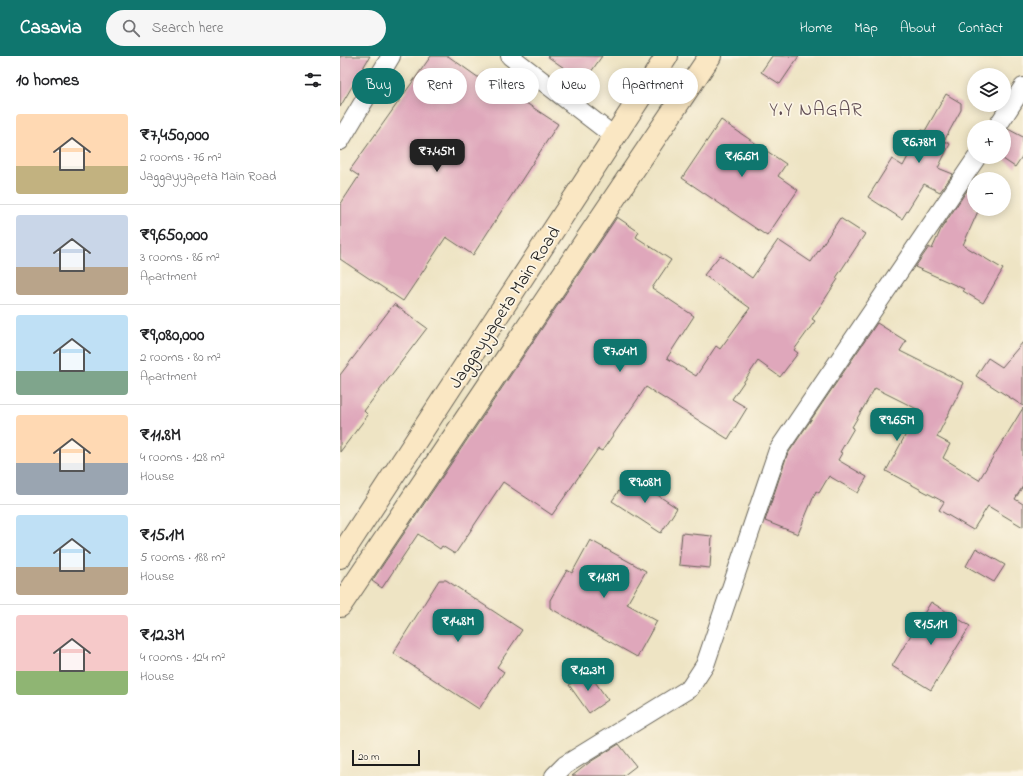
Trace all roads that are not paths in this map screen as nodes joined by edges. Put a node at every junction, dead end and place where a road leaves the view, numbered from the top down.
1 (391, 56) edge
2 (510, 56) edge
3 (667, 56) edge
4 (710, 56) edge
5 (1023, 87) edge
6 (1002, 120) edge
7 (615, 137) junction
8 (340, 141) edge
9 (972, 164) edge
10 (340, 557) edge
11 (340, 606) edge
12 (554, 776) edge

1 - 8 street
2 - 7 street
3 - 7 main road, Jaggayyapeta Main Road
4 - 11 main road
5 - 6 street
7 - 10 main road, Jaggayyapeta Main Road
9 - 12 street

